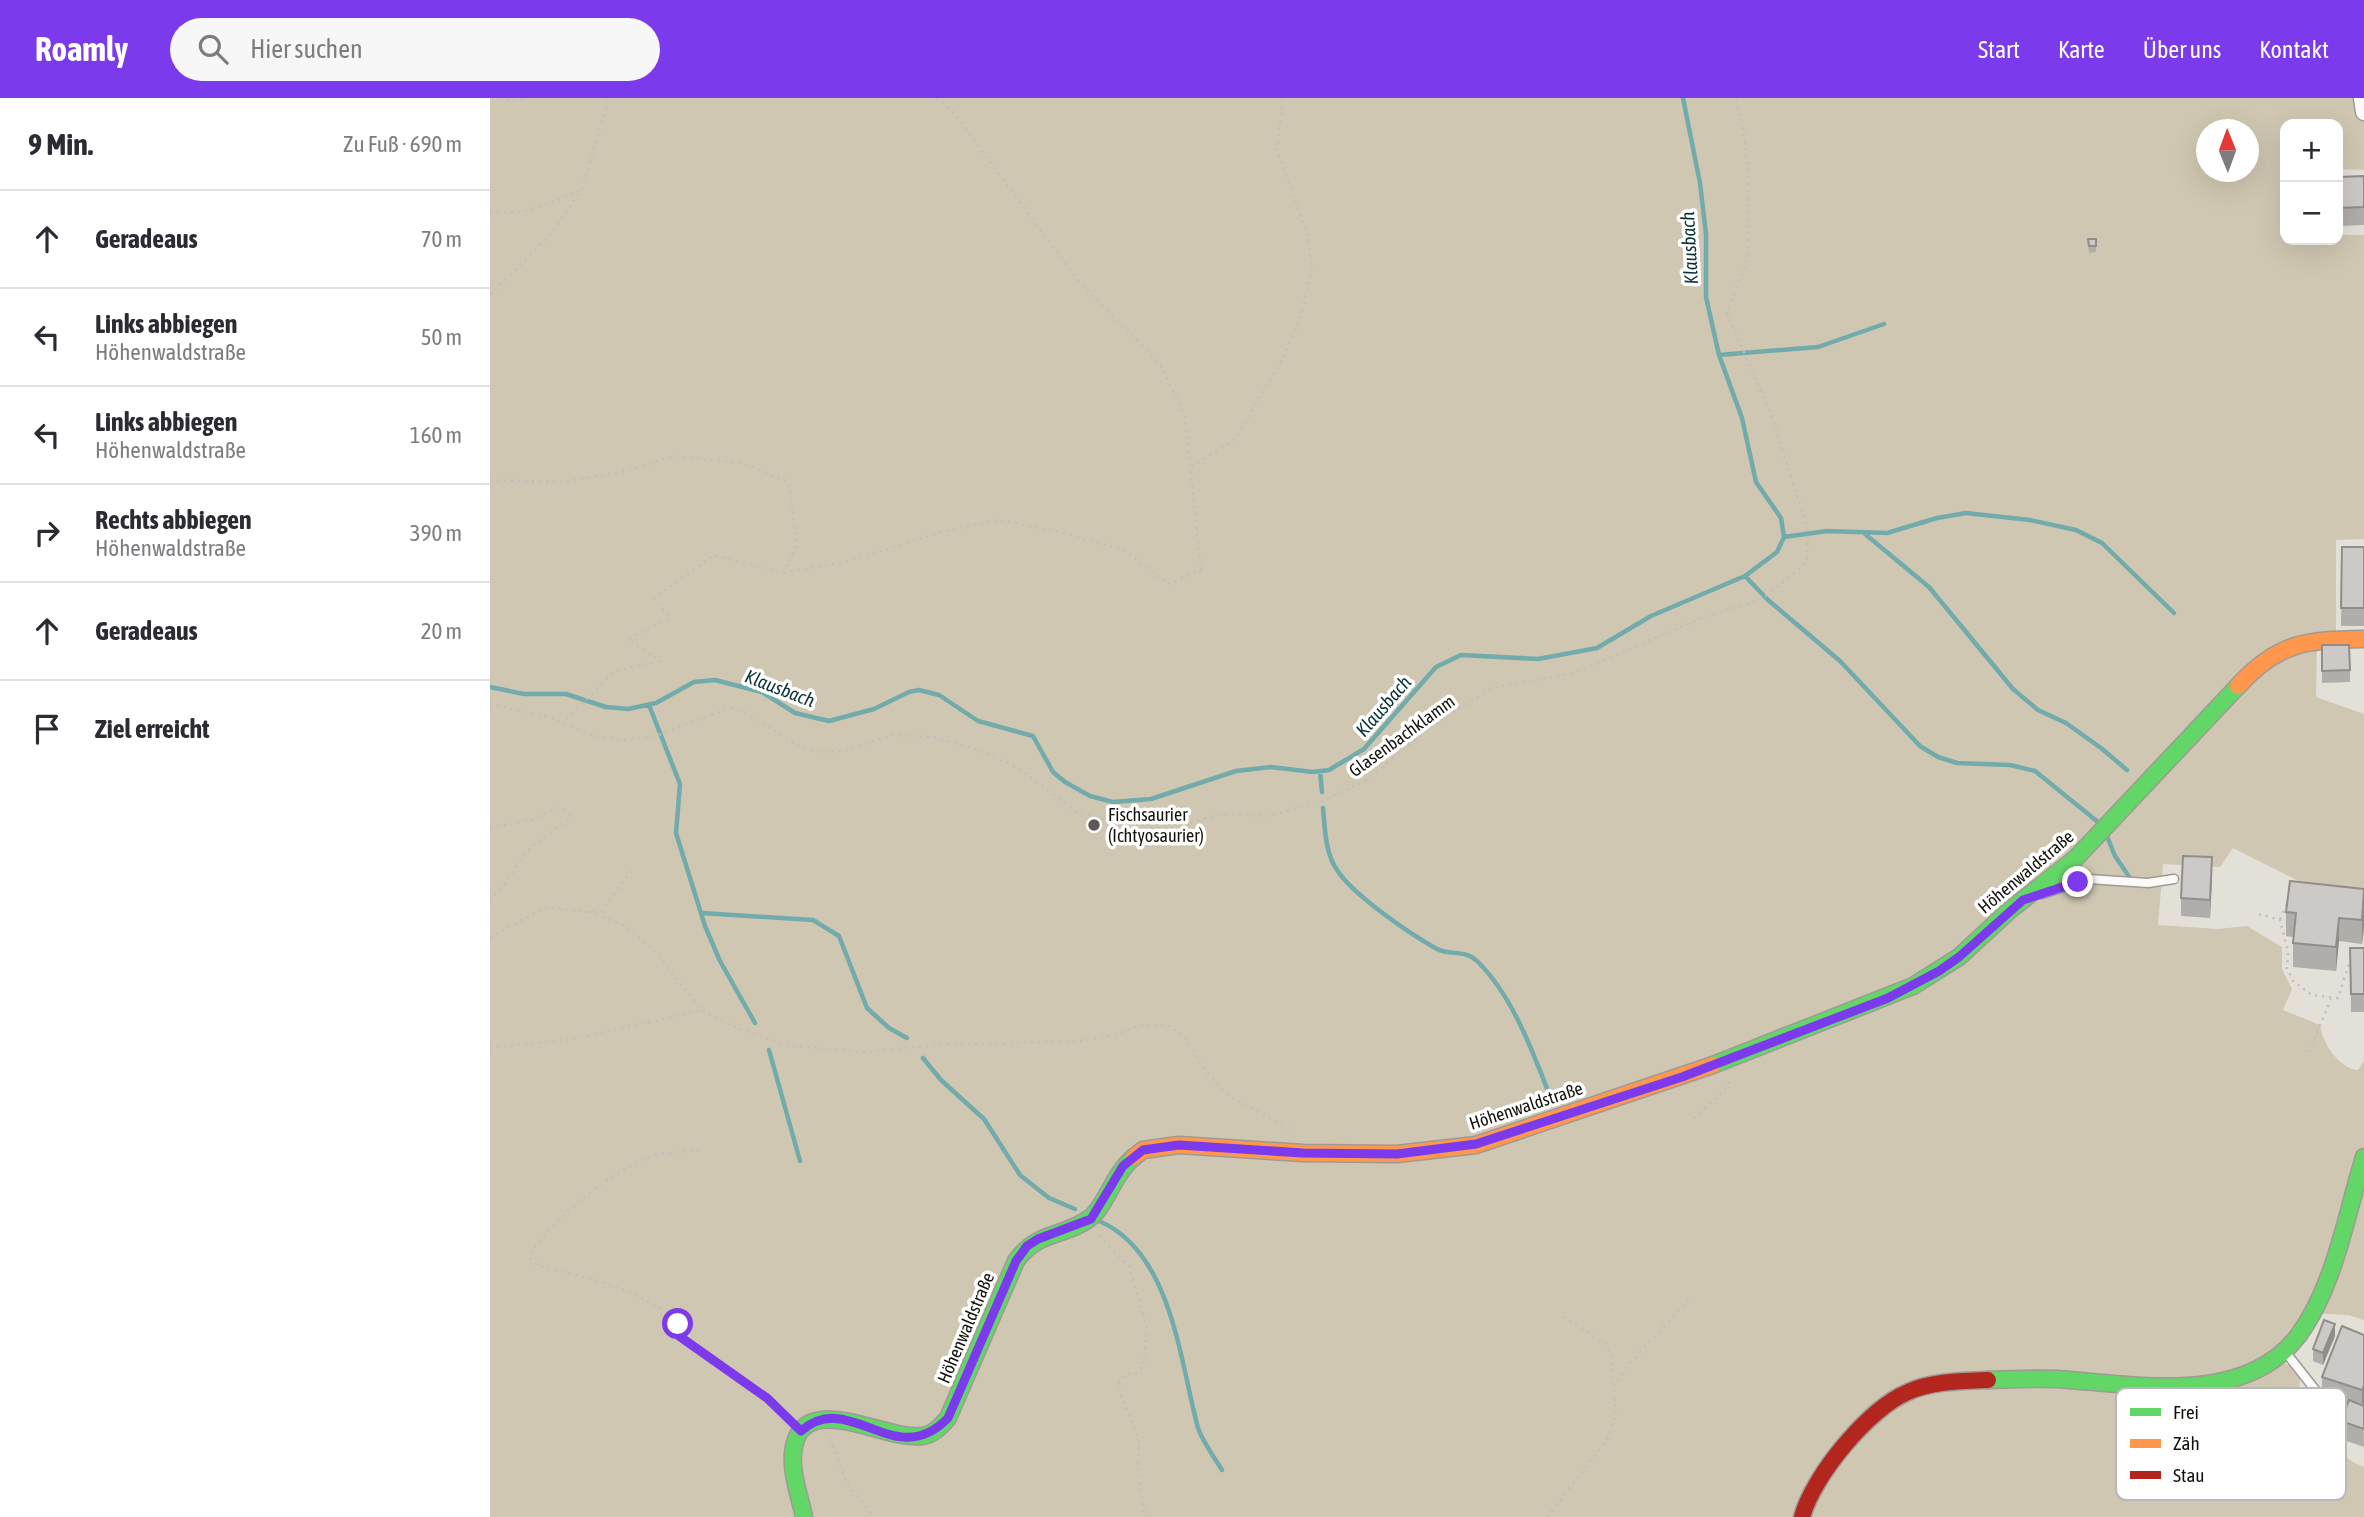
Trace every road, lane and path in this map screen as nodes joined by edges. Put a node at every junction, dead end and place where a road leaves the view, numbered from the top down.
1 (500, 98) edge
2 (528, 98) edge
3 (608, 98) edge
4 (934, 98) edge
5 (1283, 98) edge
6 (1735, 98) edge
7 (2362, 98) edge
8 (2364, 112) edge
9 (582, 189) junction
10 (490, 211) edge
11 (490, 295) edge
12 (1191, 468) junction
13 (490, 480) edge
14 (784, 573) junction
15 (2364, 639) edge
16 (490, 704) edge
17 (563, 722) junction
18 (490, 828) edge
19 (631, 871) dead end
20 (2174, 879) dead end
21 (2297, 898) edge
22 (490, 899) edge
23 (2023, 900) junction
24 (589, 912) junction
25 (2259, 914) dead end
26 (2280, 920) junction
27 (490, 938) edge
28 (2353, 956) edge
29 (2331, 999) junction
30 (702, 1010) junction
31 (490, 1048) edge
32 (2309, 1052) dead end
33 (1734, 1076) dead end
34 (1694, 1118) dead end
35 (699, 1150) dead end
36 (1303, 1153) junction
37 (2364, 1157) edge
38 (1081, 1224) junction
39 (1690, 1298) dead end
40 (1561, 1315) dead end
41 (2286, 1351) junction
42 (1614, 1386) junction
43 (2314, 1388) edge
44 (2346, 1409) edge
45 (2364, 1416) edge
46 (801, 1431) junction
47 (826, 1436) dead end
48 (804, 1517) edge
49 (874, 1517) edge
50 (1145, 1517) edge
51 (1547, 1517) edge
52 (1802, 1517) edge

1 - 2 path
3 - 9 path
4 - 12 path
5 - 12 path
6 - 17 path, Glasenbachklamm
7 - 8 street
9 - 10 path
9 - 11 path
12 - 14 path
13 - 14 path
14 - 17 path
15 - 23 street, Höhenwaldstraße
16 - 17 path
18 - 22 path
19 - 24 path
20 - 23 lane
21 - 26 path
23 - 36 street, Höhenwaldstraße
24 - 27 path
24 - 30 path
25 - 26 path
26 - 29 path
28 - 29 path
29 - 32 path
30 - 31 path
30 - 36 path
33 - 34 path
35 - 46 path
36 - 38 street, Höhenwaldstraße
37 - 41 street
38 - 46 street, Höhenwaldstraße
38 - 50 path
39 - 42 path
40 - 42 path
41 - 43 lane
41 - 52 street
42 - 51 path
44 - 45 lane
46 - 48 street
47 - 49 path

